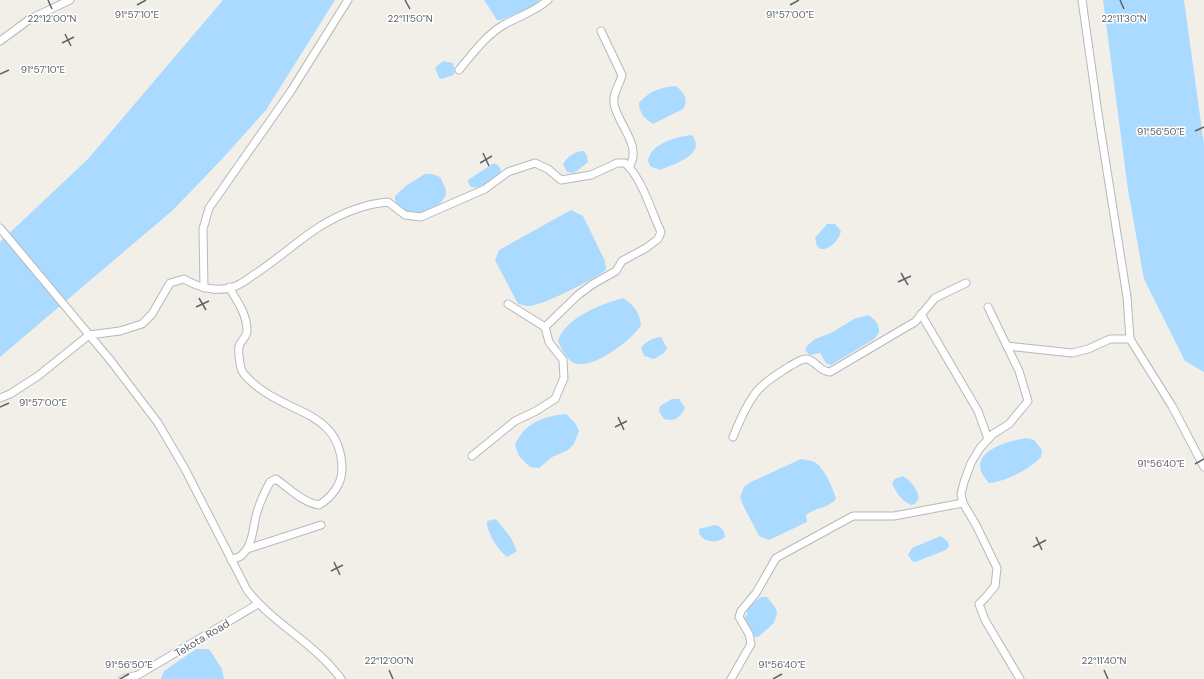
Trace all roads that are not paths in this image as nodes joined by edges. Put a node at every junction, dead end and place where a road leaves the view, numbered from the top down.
1 (70, 0) edge
2 (348, 0) edge
3 (548, 0) edge
4 (1082, 0) edge
5 (600, 31) dead end
6 (0, 42) edge
7 (459, 70) dead end
8 (629, 167) junction
9 (0, 228) edge
10 (966, 283) dead end
11 (228, 287) junction
12 (204, 288) junction
13 (508, 304) dead end
14 (988, 307) dead end
15 (921, 314) junction
16 (545, 327) junction
17 (89, 335) junction
18 (1130, 339) junction
19 (1007, 346) junction
20 (0, 398) edge
21 (733, 437) dead end
22 (988, 439) junction
23 (472, 456) dead end
24 (1204, 467) edge
25 (963, 503) junction
26 (321, 525) dead end
27 (247, 549) junction
28 (231, 560) junction
29 (258, 604) junction
30 (123, 679) edge
31 (341, 679) edge
32 (731, 679) edge
33 (1020, 679) edge

1 - 6 street
2 - 12 street
3 - 7 street
4 - 18 street
5 - 8 street
8 - 11 street
8 - 16 street
9 - 17 street
10 - 15 street
11 - 12 street
11 - 27 street
12 - 17 street
13 - 16 street
14 - 19 street
15 - 21 street
15 - 22 street
16 - 23 street
17 - 20 street
17 - 28 street
18 - 19 street
18 - 24 street
19 - 22 street
22 - 25 street
25 - 32 street
25 - 33 street
26 - 27 street
27 - 28 street
28 - 29 street
29 - 30 street, Tekota Road
29 - 31 street

